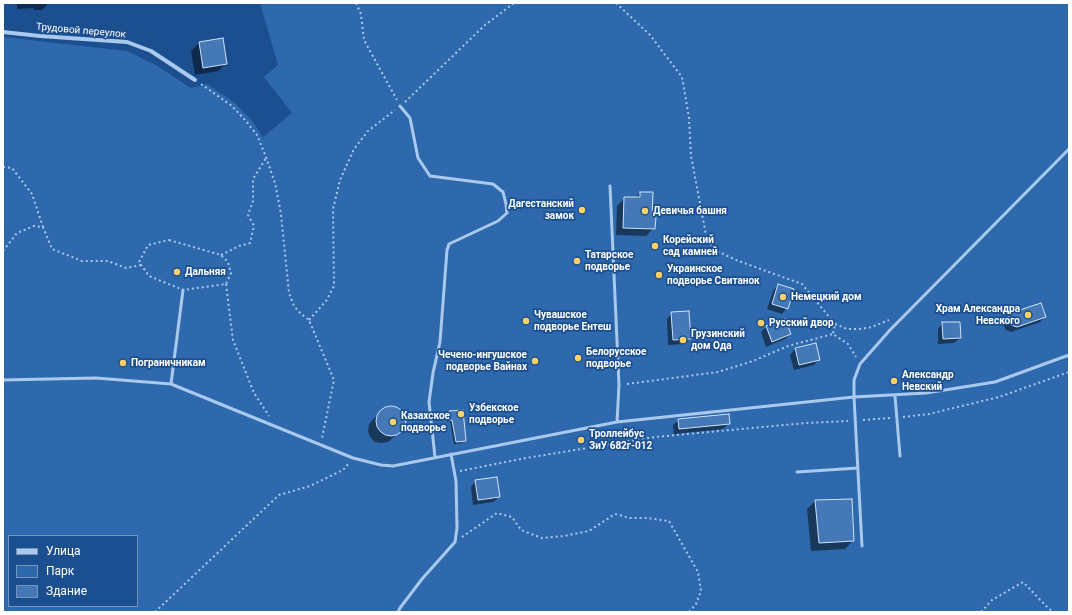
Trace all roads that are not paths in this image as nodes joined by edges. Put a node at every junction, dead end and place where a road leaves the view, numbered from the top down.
1 (3, 32) edge
2 (195, 80) road end
3 (400, 106) road end
4 (1069, 149) edge
5 (610, 186) dead end
6 (183, 290) road end
7 (1069, 355) edge
8 (3, 380) edge
9 (171, 384) junction
10 (895, 396) junction
11 (854, 397) junction
12 (617, 422) junction
13 (451, 454) junction
14 (900, 456) dead end
15 (435, 457) junction
16 (858, 468) junction
17 (797, 472) dead end
18 (862, 546) dead end
19 (398, 612) edge

1 - 2 street, Трудовой переулок
3 - 15 lane
4 - 11 lane
5 - 12 lane
6 - 9 lane
7 - 10 lane
8 - 9 lane
9 - 15 lane
10 - 11 lane
10 - 14 lane
11 - 12 lane
11 - 16 lane
12 - 13 lane
13 - 15 lane
13 - 19 lane
16 - 17 lane
16 - 18 lane

